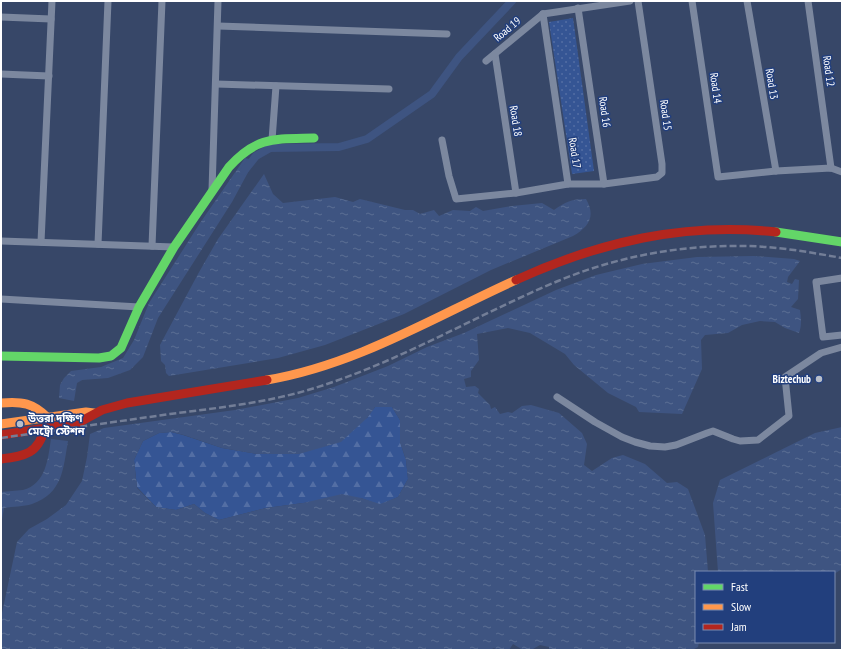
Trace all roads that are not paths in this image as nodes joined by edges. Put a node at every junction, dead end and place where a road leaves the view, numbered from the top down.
1 (52, 1) edge
2 (108, 1) edge
3 (162, 1) edge
4 (218, 1) edge
5 (630, 1) edge
6 (638, 1) edge
7 (692, 1) edge
8 (747, 1) edge
9 (808, 1) edge
10 (578, 8) junction
11 (542, 14) junction
12 (1, 17) edge
13 (51, 19) junction
14 (218, 26) junction
15 (447, 34) dead end
16 (495, 54) junction
17 (486, 61) dead end
18 (1, 74) edge
19 (49, 76) junction
20 (216, 84) junction
21 (276, 86) junction
22 (389, 89) dead end
23 (314, 138) dead end
24 (272, 140) junction
25 (442, 140) dead end
26 (830, 168) junction
27 (776, 171) junction
28 (842, 172) edge
29 (568, 184) junction
30 (604, 184) junction
31 (212, 190) junction
32 (516, 193) junction
33 (1, 241) edge
34 (41, 242) junction
35 (842, 242) edge
36 (98, 244) junction
37 (152, 246) junction
38 (174, 246) junction
39 (842, 278) edge
40 (1, 299) edge
41 (140, 307) junction
42 (842, 335) edge
43 (842, 347) edge
44 (1, 356) edge
45 (557, 397) dead end
46 (1, 403) edge
47 (94, 413) junction
48 (48, 418) junction
49 (1, 424) edge
50 (45, 428) junction
51 (1, 435) edge
52 (1, 459) edge

1 - 13 street
2 - 36 street
3 - 37 street
4 - 14 street
5 - 10 street
6 - 30 street, Road 15
7 - 27 street, Road 14
8 - 27 street, Road 13
9 - 26 street, Road 12
10 - 11 street
10 - 30 street, Road 16
11 - 16 street, Road 19
11 - 29 street, Road 17
12 - 13 street
13 - 19 street
14 - 15 street
14 - 20 street
16 - 17 street, Road 19
16 - 32 street, Road 18
18 - 19 street
19 - 34 street
20 - 21 street
20 - 31 street
21 - 22 street
21 - 24 street
23 - 24 main road
24 - 31 main road
25 - 32 street, Road 17
26 - 27 street
26 - 28 street
29 - 30 street
29 - 32 street, Road 17
31 - 38 main road
33 - 34 street
34 - 36 street
35 - 47 main road
36 - 37 street
37 - 38 street
38 - 41 main road
39 - 42 street
40 - 41 street
41 - 44 main road
43 - 45 street
46 - 48 main road
47 - 48 main road
47 - 50 main road
48 - 49 main road
50 - 51 main road
50 - 52 main road

